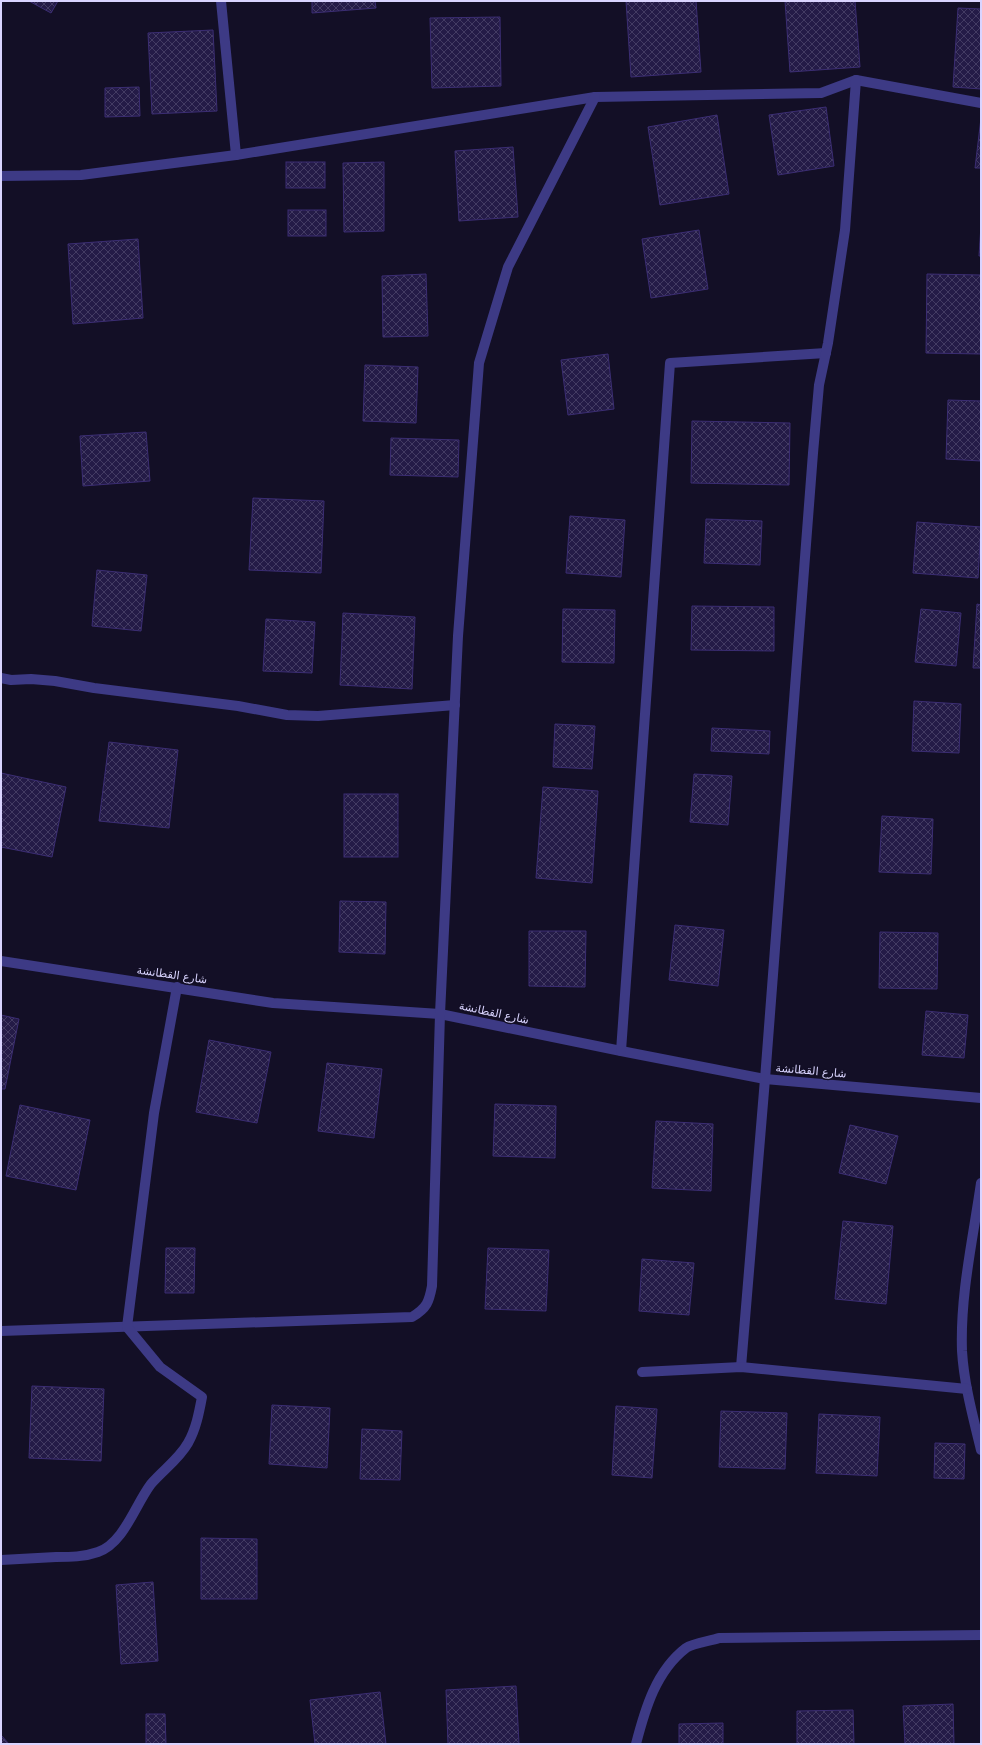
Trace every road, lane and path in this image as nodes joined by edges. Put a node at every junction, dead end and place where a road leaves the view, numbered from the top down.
1 (221, 1) edge
2 (856, 80) junction
3 (595, 96) junction
4 (981, 103) edge
5 (236, 155) junction
6 (1, 176) edge
7 (826, 353) junction
8 (1, 678) edge
9 (456, 705) junction
10 (1, 961) edge
11 (177, 987) junction
12 (440, 1014) junction
13 (621, 1051) junction
14 (765, 1079) junction
15 (981, 1098) edge
16 (981, 1183) edge
17 (127, 1327) junction
18 (1, 1331) edge
19 (740, 1367) junction
20 (642, 1372) dead end
21 (967, 1389) junction
22 (981, 1450) edge
23 (1, 1560) edge
24 (981, 1635) edge
25 (636, 1744) edge

1 - 5 street
2 - 3 street
2 - 4 street
2 - 7 street
3 - 5 street
3 - 9 street
5 - 6 street
7 - 13 street
7 - 14 street
8 - 9 street
9 - 12 street
10 - 11 street, شارع القطانشة
11 - 12 street, شارع القطانشة
11 - 17 street
12 - 13 street, شارع القطانشة
12 - 17 street
13 - 14 street, شارع القطانشة
14 - 15 street, شارع القطانشة
14 - 19 street
16 - 21 street
17 - 18 street
17 - 23 street
19 - 20 street
19 - 21 street
21 - 22 street
24 - 25 street

